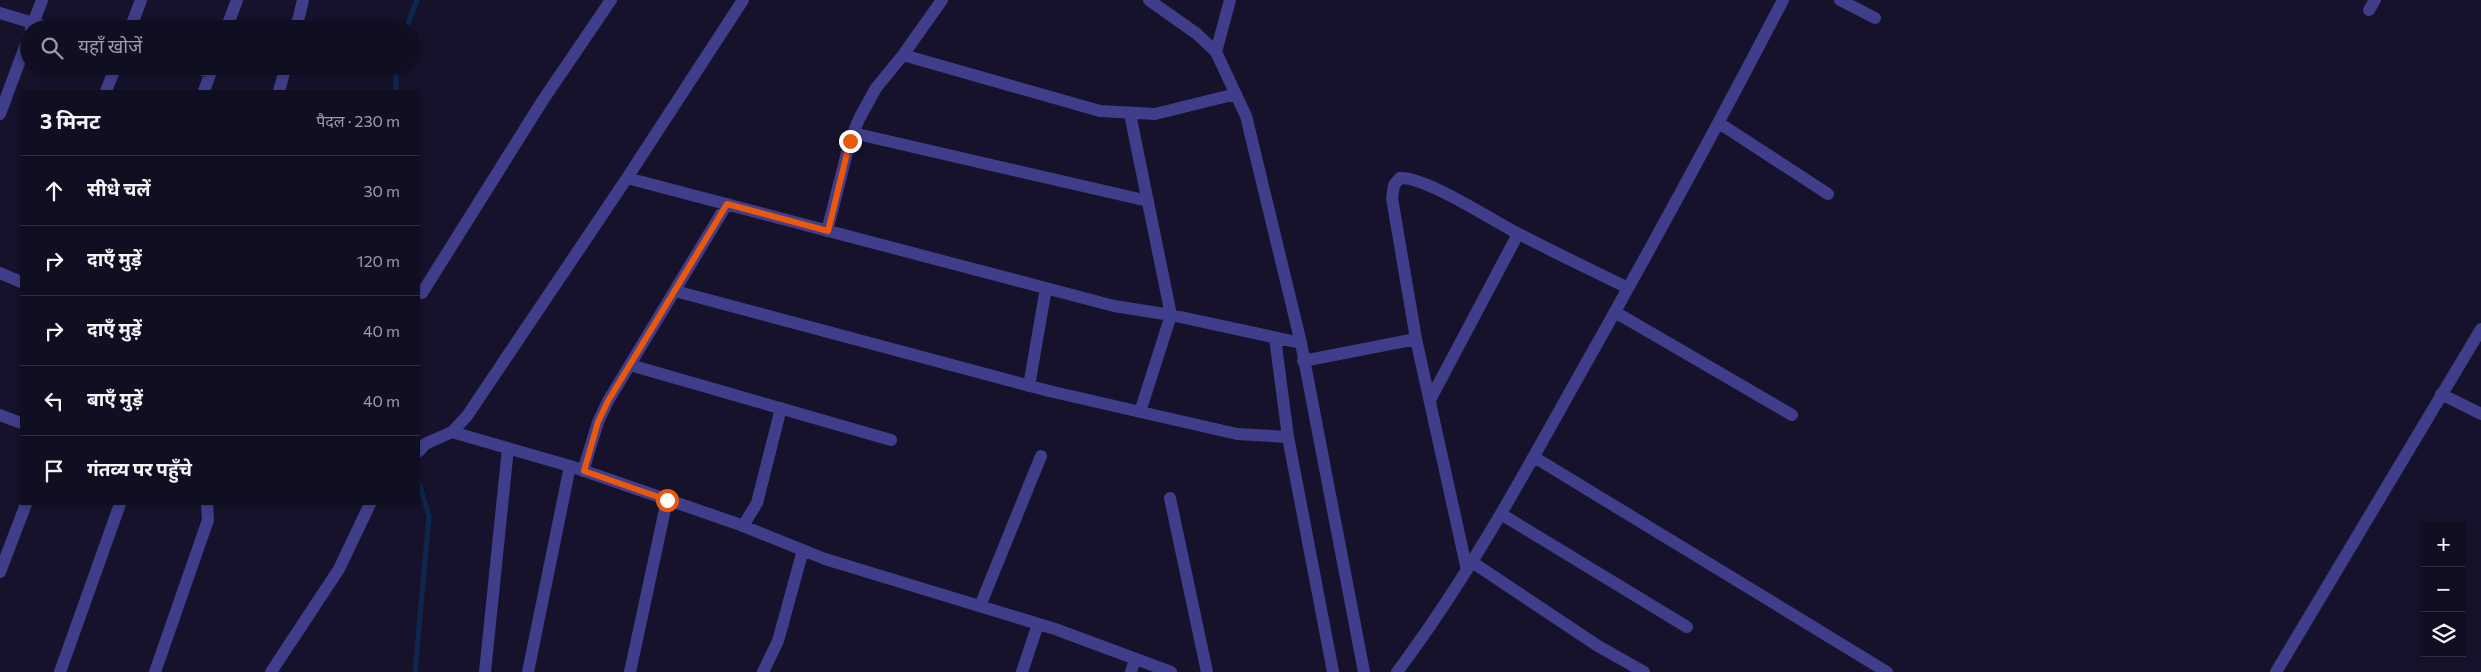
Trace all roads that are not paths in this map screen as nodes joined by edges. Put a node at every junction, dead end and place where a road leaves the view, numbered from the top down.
1 (42, 0) edge
2 (140, 0) edge
3 (237, 0) edge
4 (303, 0) edge
5 (611, 0) edge
6 (743, 0) edge
7 (942, 0) edge
8 (1149, 0) edge
9 (1230, 0) edge
10 (1783, 0) edge
11 (1840, 0) edge
12 (0, 13) edge
13 (1875, 18) dead end
14 (34, 20) edge
15 (133, 20) edge
16 (229, 20) edge
17 (298, 20) edge
18 (20, 21) edge
19 (1216, 52) junction
20 (903, 55) junction
21 (20, 60) edge
22 (112, 75) edge
23 (210, 75) edge
24 (283, 75) edge
25 (106, 90) edge
26 (204, 90) edge
27 (279, 90) edge
28 (1236, 94) junction
29 (0, 114) edge
30 (1130, 114) junction
31 (1719, 123) junction
32 (853, 133) junction
33 (627, 178) junction
34 (1828, 194) dead end
35 (1148, 201) junction
36 (727, 204) junction
37 (828, 231) junction
38 (1518, 234) junction
39 (0, 273) edge
40 (20, 282) edge
41 (1046, 288) junction
42 (1628, 288) junction
43 (675, 291) junction
44 (422, 294) dead end
45 (1615, 312) junction
46 (1171, 315) junction
47 (2481, 329) edge
48 (1275, 338) junction
49 (1416, 338) junction
50 (1301, 343) junction
51 (1303, 362) junction
52 (630, 365) junction
53 (1029, 386) junction
54 (2441, 394) junction
55 (1430, 400) junction
56 (781, 408) junction
57 (1140, 412) junction
58 (2481, 414) edge
59 (0, 415) edge
60 (1792, 415) dead end
61 (20, 423) edge
62 (452, 432) junction
63 (1288, 437) junction
64 (892, 440) dead end
65 (422, 448) edge
66 (508, 448) junction
67 (1040, 456) dead end
68 (1534, 457) junction
69 (570, 466) junction
70 (584, 471) junction
71 (1170, 498) dead end
72 (667, 500) junction
73 (26, 505) edge
74 (120, 505) edge
75 (207, 505) edge
76 (370, 505) edge
77 (1501, 514) junction
78 (743, 526) junction
79 (803, 550) junction
80 (1470, 566) junction
81 (0, 572) edge
82 (980, 606) junction
83 (1038, 624) junction
84 (1687, 627) dead end
85 (1135, 659) junction
86 (60, 672) edge
87 (155, 672) edge
88 (272, 672) edge
89 (485, 672) edge
90 (528, 672) edge
91 (630, 672) edge
92 (763, 672) edge
93 (1022, 672) edge
94 (1131, 672) edge
95 (1171, 672) edge
96 (1207, 672) edge
97 (1334, 672) edge
98 (1364, 672) edge
99 (1397, 672) edge
100 (1644, 672) edge
101 (1887, 672) edge
102 (2276, 672) edge

1 - 14 street
2 - 15 street
3 - 16 street
4 - 17 street
5 - 44 street
6 - 33 street
7 - 20 street
8 - 19 street
9 - 19 street
10 - 31 street
11 - 13 street
12 - 18 street
19 - 28 street
20 - 30 street
20 - 32 street
21 - 29 street
22 - 25 street
23 - 26 street
24 - 27 street
28 - 30 street
28 - 50 street
30 - 35 street
31 - 34 street
31 - 42 street
32 - 35 street
32 - 37 street
33 - 36 street
33 - 62 street
35 - 46 street
36 - 37 street
36 - 43 street
37 - 41 street
38 - 42 street
38 - 49 street
38 - 55 street
39 - 40 street
41 - 46 street
41 - 53 street
42 - 45 street
43 - 52 street
43 - 53 street
45 - 60 street
45 - 68 street
46 - 48 street
46 - 57 street
47 - 54 street
48 - 50 street
48 - 63 street
49 - 51 street
49 - 55 street
50 - 51 street
51 - 98 street
52 - 56 street
52 - 70 street
53 - 57 street
54 - 58 street
54 - 102 street
55 - 80 street
56 - 64 street
56 - 78 street
57 - 63 street
59 - 61 street
62 - 65 street
62 - 66 street
63 - 97 street
66 - 69 street
66 - 89 street
67 - 82 street
68 - 77 street
68 - 101 street
69 - 70 street
69 - 90 street
70 - 72 street
71 - 96 street
72 - 78 street
72 - 91 street
73 - 81 street
74 - 86 street
75 - 87 street
76 - 88 street
77 - 80 street
77 - 84 street
78 - 79 street
79 - 82 street
79 - 92 street
80 - 99 street
80 - 100 street
82 - 83 street
83 - 85 street
83 - 93 street
85 - 94 street
85 - 95 street

